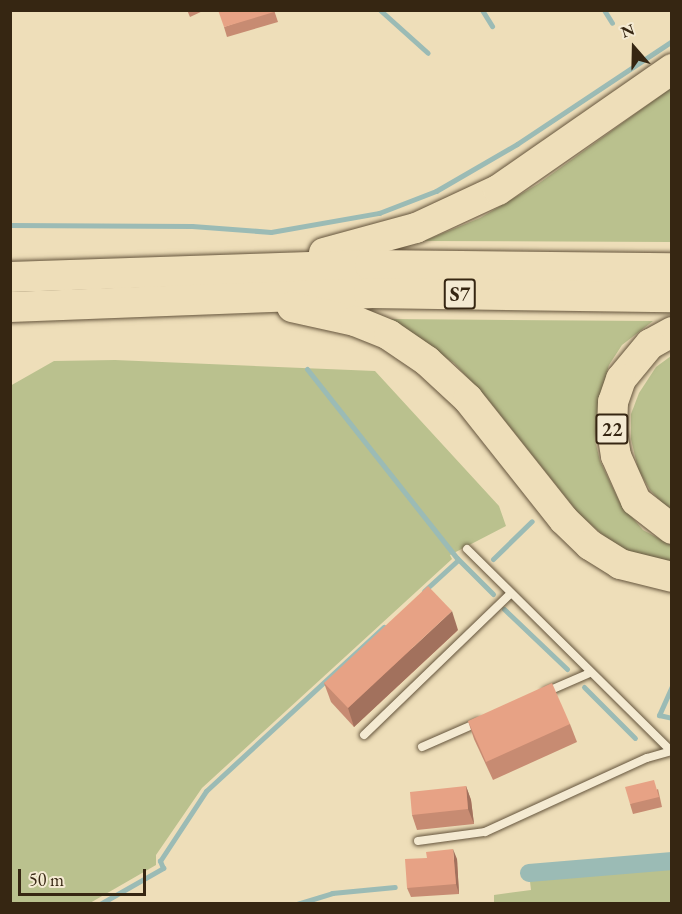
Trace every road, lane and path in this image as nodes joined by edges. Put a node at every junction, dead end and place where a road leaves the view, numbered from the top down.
1 (672, 69) edge
2 (266, 268) junction
3 (672, 268) edge
4 (10, 277) edge
5 (248, 297) junction
6 (672, 297) edge
7 (10, 307) edge
8 (672, 332) edge
9 (672, 529) edge
10 (467, 549) dead end
11 (672, 578) edge
12 (511, 593) junction
13 (590, 673) junction
14 (538, 696) edge
15 (485, 719) edge
16 (364, 735) dead end
17 (422, 747) dead end
18 (671, 751) edge
19 (418, 840) dead end

1 - 2 highway
2 - 3 highway, S7
2 - 4 highway, S7
5 - 6 highway, S7
5 - 7 highway, S7
5 - 11 highway
8 - 9 highway, 22
10 - 12 lane
12 - 13 lane
12 - 16 lane
13 - 14 lane
13 - 18 lane
15 - 17 lane
18 - 19 lane

